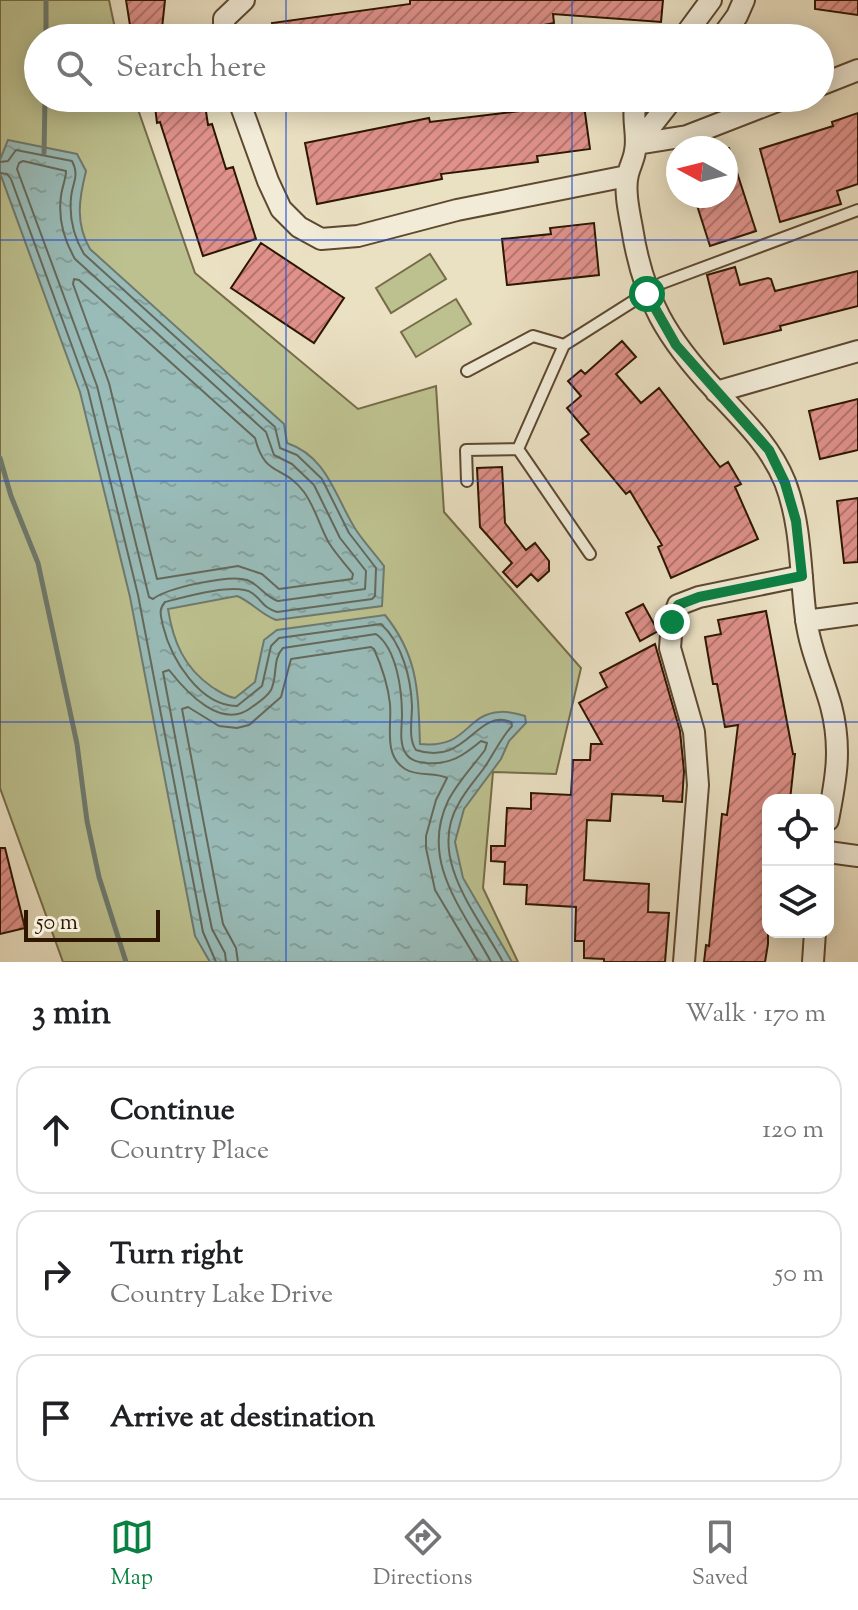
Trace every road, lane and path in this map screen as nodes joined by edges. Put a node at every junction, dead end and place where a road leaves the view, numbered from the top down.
1 (244, 0) edge
2 (711, 0) edge
3 (744, 0) edge
4 (224, 24) edge
5 (693, 24) edge
6 (731, 24) edge
7 (858, 70) edge
8 (834, 79) edge
9 (243, 112) edge
10 (634, 112) edge
11 (662, 112) edge
12 (749, 112) edge
13 (637, 144) junction
14 (627, 176) junction
15 (858, 210) edge
16 (647, 294) junction
17 (564, 345) junction
18 (858, 351) edge
19 (467, 371) dead end
20 (716, 392) junction
21 (518, 449) junction
22 (467, 481) dead end
23 (590, 554) dead end
24 (802, 576) junction
25 (858, 614) edge
26 (806, 621) junction
27 (833, 794) edge
28 (834, 853) edge
29 (858, 856) edge
30 (815, 938) edge
31 (684, 962) edge
32 (813, 962) edge

1 - 4 street
2 - 5 street
3 - 6 street
7 - 8 street
9 - 14 street
10 - 13 street
11 - 13 street
12 - 13 street
13 - 14 street
14 - 16 street
15 - 16 lane
16 - 17 lane
16 - 20 street
17 - 19 lane
17 - 21 lane
18 - 20 street
20 - 24 street
21 - 22 lane
21 - 23 lane
24 - 26 street
24 - 31 street
25 - 26 street
26 - 27 street
28 - 29 street
30 - 32 street

